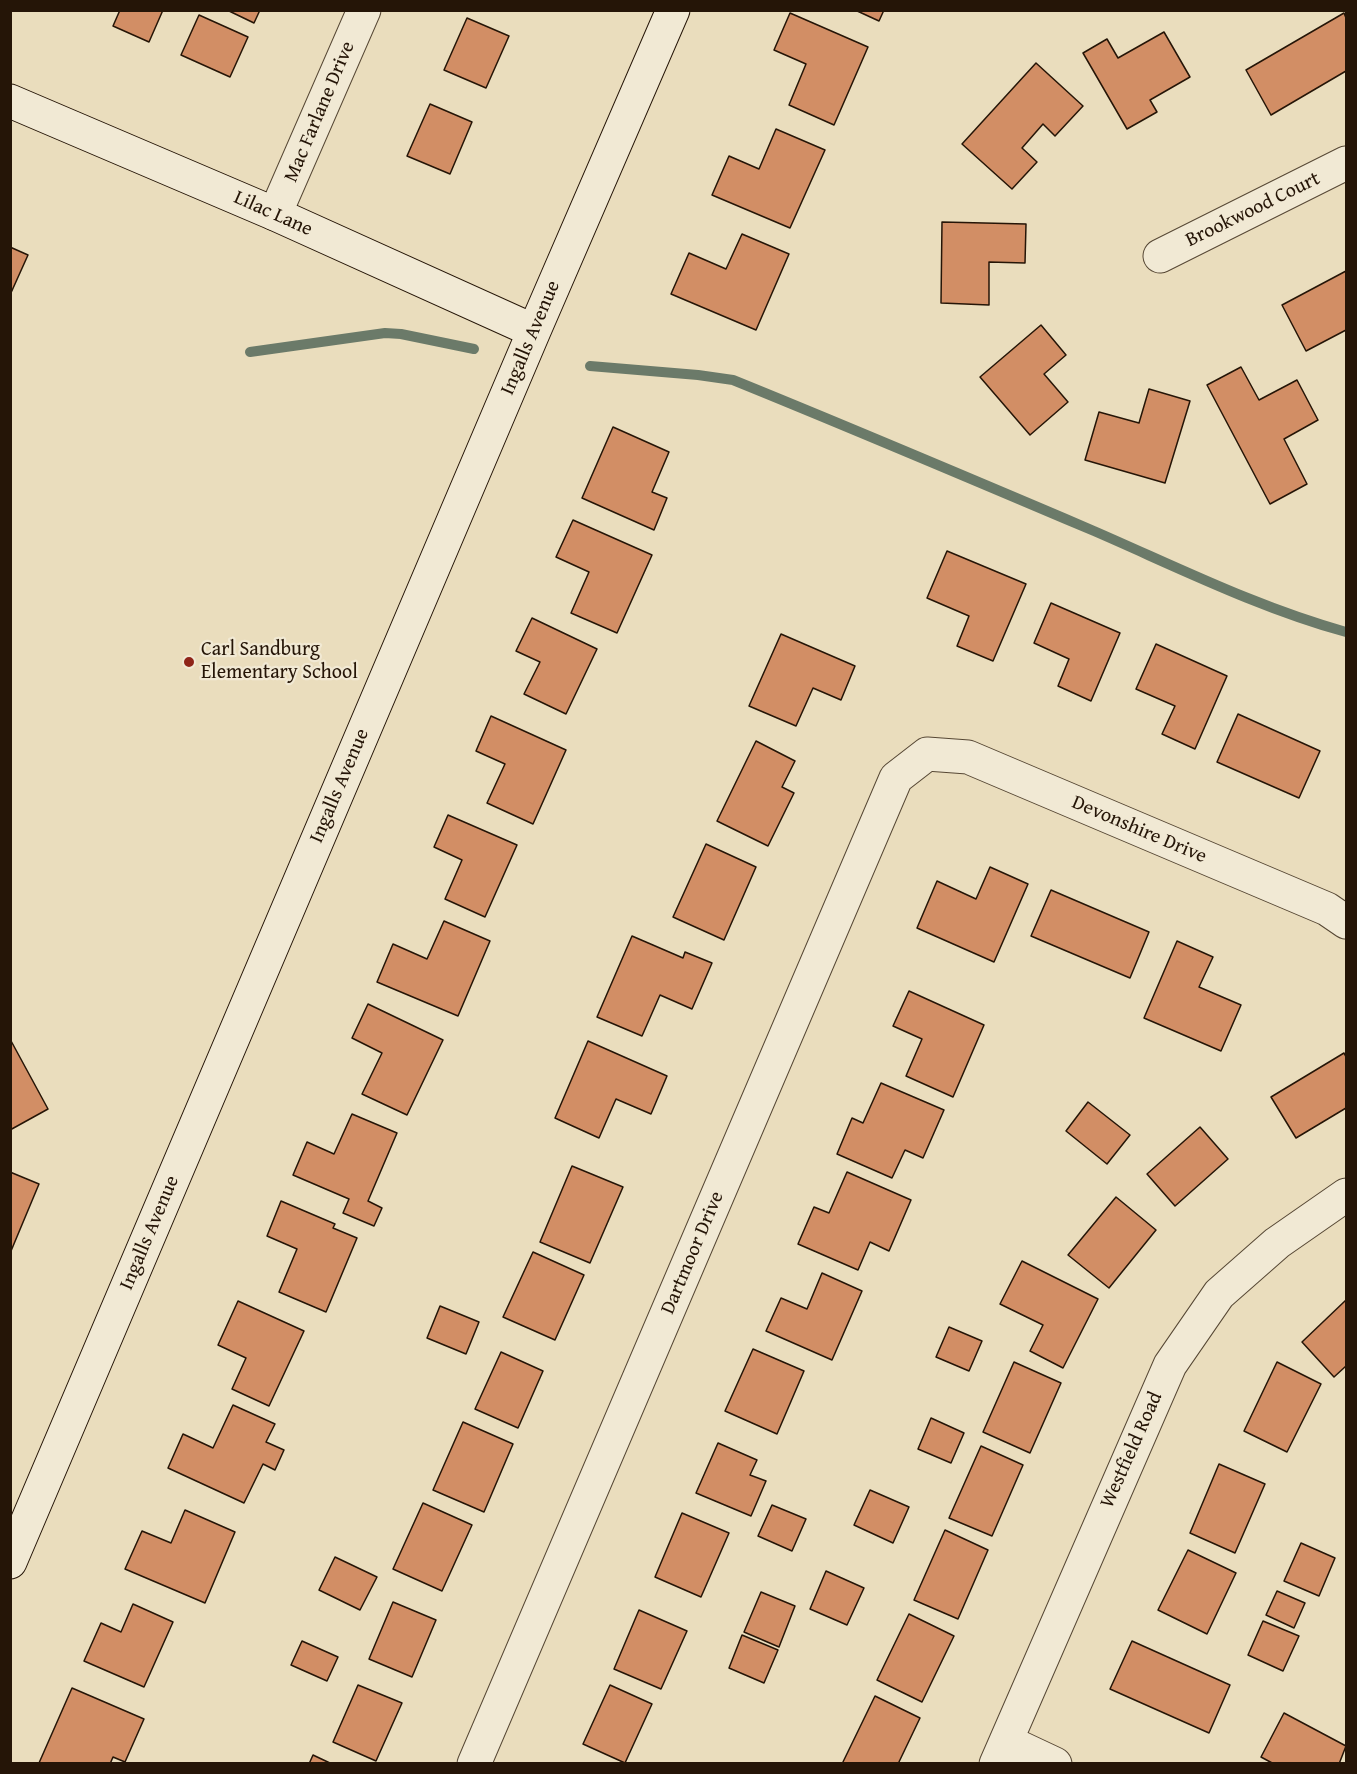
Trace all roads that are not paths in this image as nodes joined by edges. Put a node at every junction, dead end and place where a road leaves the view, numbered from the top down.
1 (364, 10) edge
2 (673, 10) edge
3 (10, 101) edge
4 (1347, 164) edge
5 (275, 214) junction
6 (1160, 256) dead end
7 (534, 331) junction
8 (927, 754) joint
9 (1347, 922) edge
10 (1347, 1195) edge
11 (10, 1562) edge
12 (1001, 1752) edge
13 (474, 1764) edge
14 (1055, 1764) edge

1 - 5 street, Mac Farlane Drive
2 - 7 street, Ingalls Avenue
3 - 5 street, Lilac Lane
4 - 6 street, Brookwood Court
5 - 7 street, Lilac Lane
7 - 11 street, Ingalls Avenue
8 - 9 street, Devonshire Drive
8 - 13 street, Dartmoor Drive
10 - 12 street, Westfield Road
12 - 14 street

